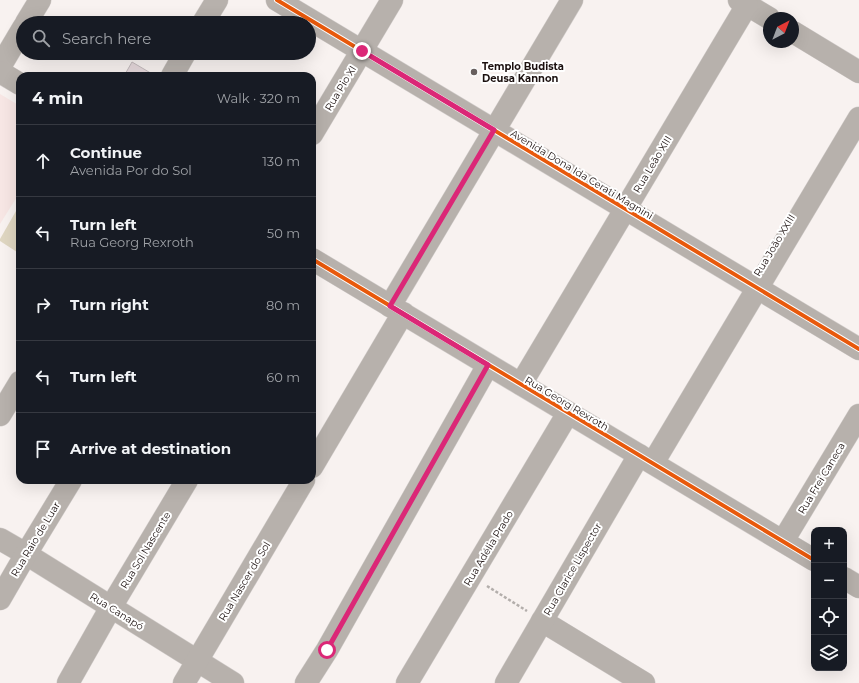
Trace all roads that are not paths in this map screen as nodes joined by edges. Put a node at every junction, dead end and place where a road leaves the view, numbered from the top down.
1 (40, 0) edge
2 (217, 0) edge
3 (277, 0) edge
4 (392, 0) edge
5 (572, 0) edge
6 (743, 2) edge
7 (763, 14) edge
8 (30, 16) edge
9 (207, 16) edge
10 (304, 16) edge
11 (316, 23) edge
12 (799, 36) edge
13 (16, 40) edge
14 (362, 51) junction
15 (181, 60) edge
16 (0, 67) edge
17 (0, 72) edge
18 (174, 72) edge
19 (859, 72) edge
20 (16, 82) edge
21 (859, 118) edge
22 (316, 127) edge
23 (494, 130) junction
24 (625, 209) junction
25 (316, 265) edge
26 (757, 288) junction
27 (396, 309) junction
28 (859, 349) edge
29 (488, 365) junction
30 (521, 384) junction
31 (16, 389) edge
32 (568, 413) junction
33 (859, 415) edge
34 (0, 416) edge
35 (316, 459) edge
36 (646, 459) junction
37 (69, 484) edge
38 (185, 484) edge
39 (302, 484) edge
40 (0, 539) edge
41 (783, 541) junction
42 (26, 554) junction
43 (811, 558) edge
44 (847, 580) edge
45 (859, 587) edge
46 (0, 599) edge
47 (111, 607) junction
48 (542, 621) junction
49 (198, 660) junction
50 (68, 683) edge
51 (184, 683) edge
52 (233, 683) edge
53 (306, 683) edge
54 (407, 683) edge
55 (506, 683) edge
56 (643, 683) edge

1 - 8 street
2 - 9 street
3 - 10 street, Avenida Dona Ida Cerati Magnini
4 - 14 street, Rua Pio XI
5 - 23 street
6 - 7 street
6 - 24 street, Rua Leão XIII
11 - 14 street, Avenida Dona Ida Cerati Magnini
12 - 19 street
13 - 16 street
14 - 22 street, Rua Pio XI
14 - 23 street, Avenida Dona Ida Cerati Magnini
15 - 18 street
17 - 20 street
21 - 26 street, Rua João XXIII
23 - 24 street, Avenida Dona Ida Cerati Magnini
23 - 27 street
24 - 26 street, Avenida Dona Ida Cerati Magnini
24 - 30 street, Rua Leão XIII
25 - 27 street, Rua Georg Rexroth
26 - 28 street, Avenida Dona Ida Cerati Magnini
26 - 36 street, Rua João XXIII
27 - 29 street, Rua Georg Rexroth
27 - 35 street
29 - 30 street, Rua Georg Rexroth
29 - 53 street
30 - 32 street, Rua Georg Rexroth
31 - 34 street
32 - 36 street, Rua Georg Rexroth
32 - 54 street, Rua Adélia Prado
33 - 41 street, Rua Frei Caneca
36 - 41 street, Rua Georg Rexroth
36 - 48 street, Rua Clarice Lispector
37 - 42 street, Rua Raio de Luar
38 - 47 street, Rua Sol Nascente
39 - 49 street, Rua Nascer do Sol
40 - 42 street, Rua Canapó
41 - 43 street, Rua Georg Rexroth
42 - 46 street, Rua Raio de Luar
42 - 47 street, Rua Canapó
44 - 45 street
47 - 49 street, Rua Canapó
47 - 50 street, Rua Sol Nascente
48 - 55 street, Rua Clarice Lispector
48 - 56 street
49 - 51 street, Rua Nascer do Sol
49 - 52 street, Rua Canapó

